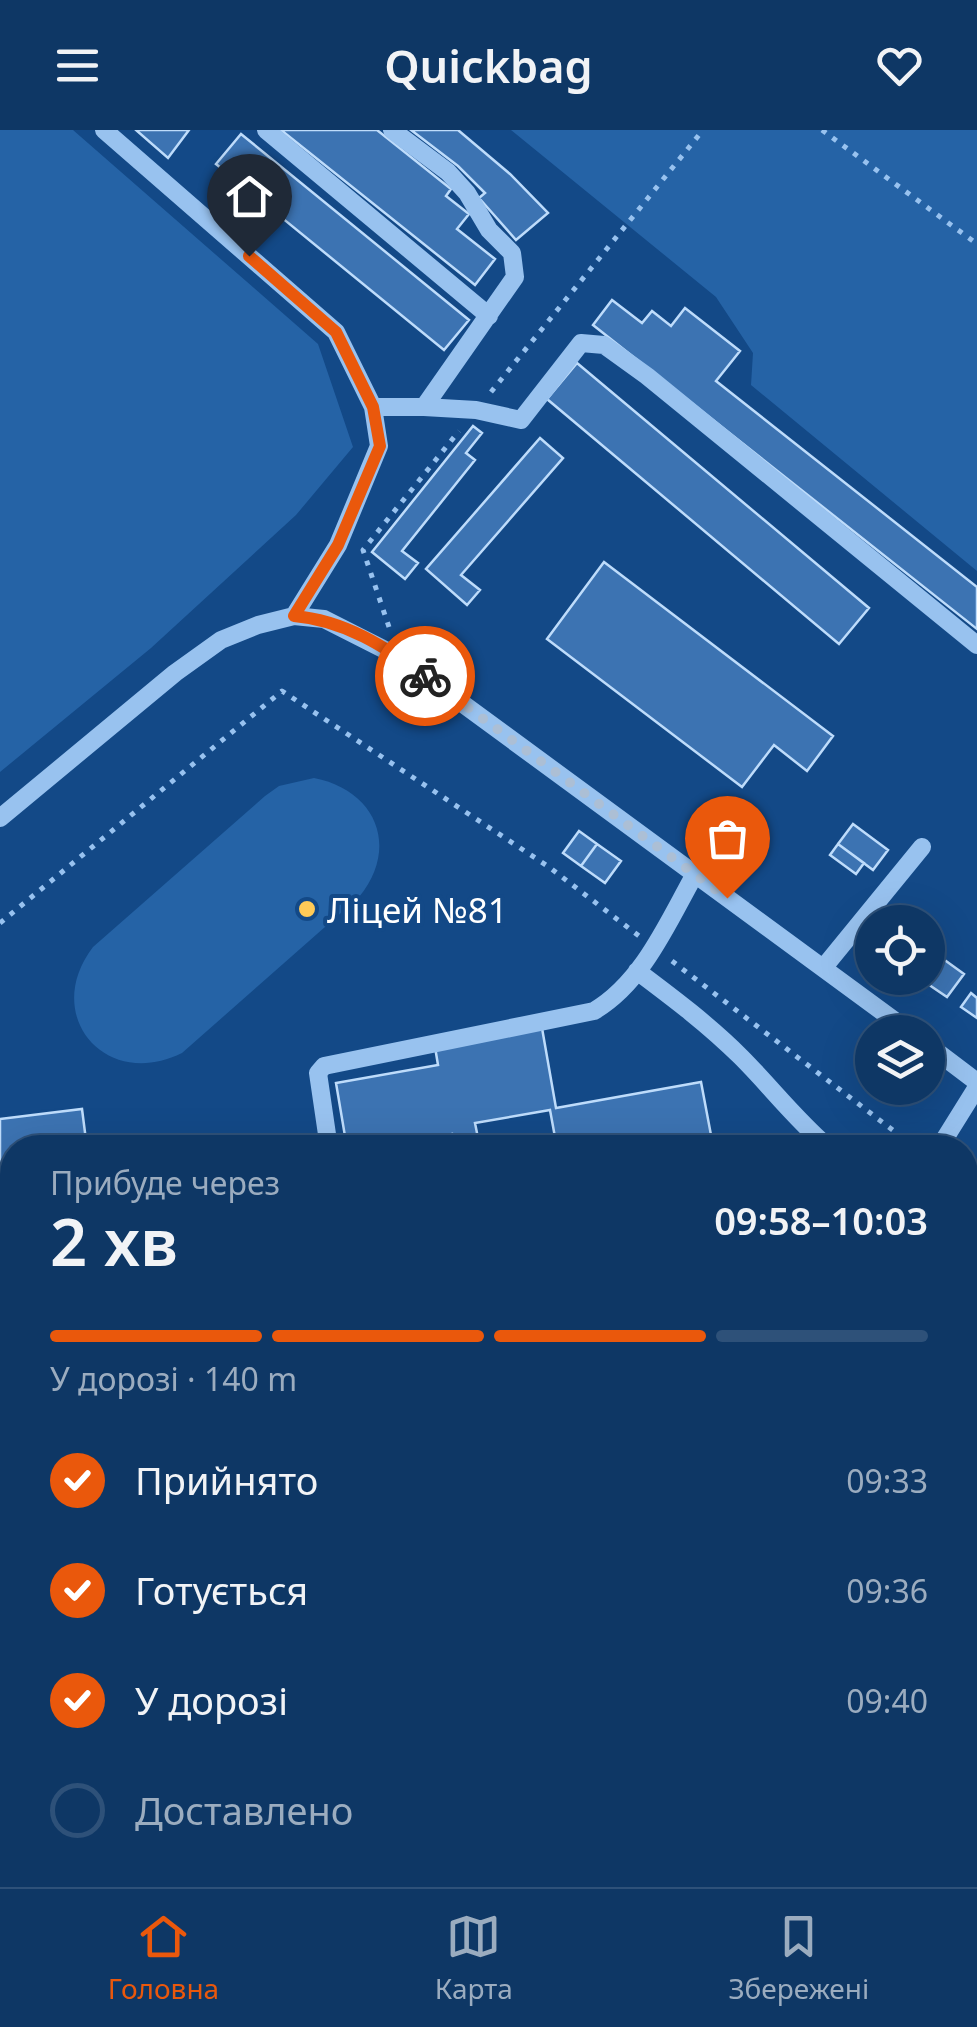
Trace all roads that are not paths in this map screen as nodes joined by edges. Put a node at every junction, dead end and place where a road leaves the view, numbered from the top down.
1 (104, 130) edge
2 (266, 130) edge
3 (392, 130) edge
4 (489, 316) junction
5 (373, 407) junction
6 (424, 407) junction
7 (294, 616) junction
8 (977, 645) edge
9 (0, 818) edge
10 (922, 847) dead end
11 (695, 874) junction
12 (824, 967) junction
13 (637, 971) junction
14 (888, 1015) edge
15 (945, 1059) edge
16 (977, 1084) edge
17 (326, 1135) edge
18 (813, 1135) edge
19 (947, 1135) edge

1 - 5 street
2 - 4 street
3 - 4 street
4 - 6 street
5 - 6 street
5 - 7 street
6 - 8 street
7 - 9 street
7 - 11 street
10 - 12 street
11 - 12 street
11 - 13 street
12 - 14 street
13 - 17 street
13 - 18 street
15 - 16 street
16 - 19 street

